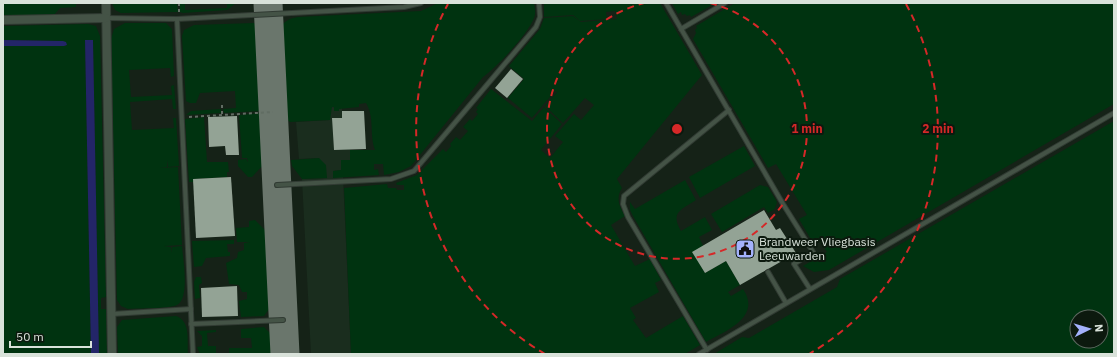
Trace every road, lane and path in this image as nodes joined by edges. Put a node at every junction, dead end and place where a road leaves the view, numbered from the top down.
1 (106, 3) edge
2 (422, 3) edge
3 (539, 3) edge
4 (666, 3) edge
5 (725, 3) edge
6 (106, 18) junction
7 (176, 19) junction
8 (3, 20) edge
9 (681, 29) junction
10 (222, 105) dead end
11 (730, 110) junction
12 (273, 112) dead end
13 (1114, 113) edge
14 (222, 115) junction
15 (181, 117) junction
16 (277, 185) dead end
17 (768, 272) dead end
18 (810, 290) junction
19 (786, 303) junction
20 (191, 309) junction
21 (112, 314) junction
22 (283, 320) dead end
23 (191, 324) junction
24 (707, 350) junction
25 (112, 354) edge
26 (193, 354) edge
27 (699, 354) edge

1 - 6 street
2 - 7 lane
3 - 16 lane
4 - 9 lane
5 - 9 lane
6 - 7 lane
6 - 8 street
6 - 21 street
7 - 15 lane
9 - 11 lane
10 - 14 path
11 - 18 lane
11 - 24 lane
12 - 14 path
13 - 18 lane
14 - 15 path
15 - 20 lane
17 - 19 lane
18 - 19 lane
19 - 24 lane
20 - 21 lane
20 - 23 lane
21 - 25 street
22 - 23 lane
23 - 26 lane
24 - 27 lane

